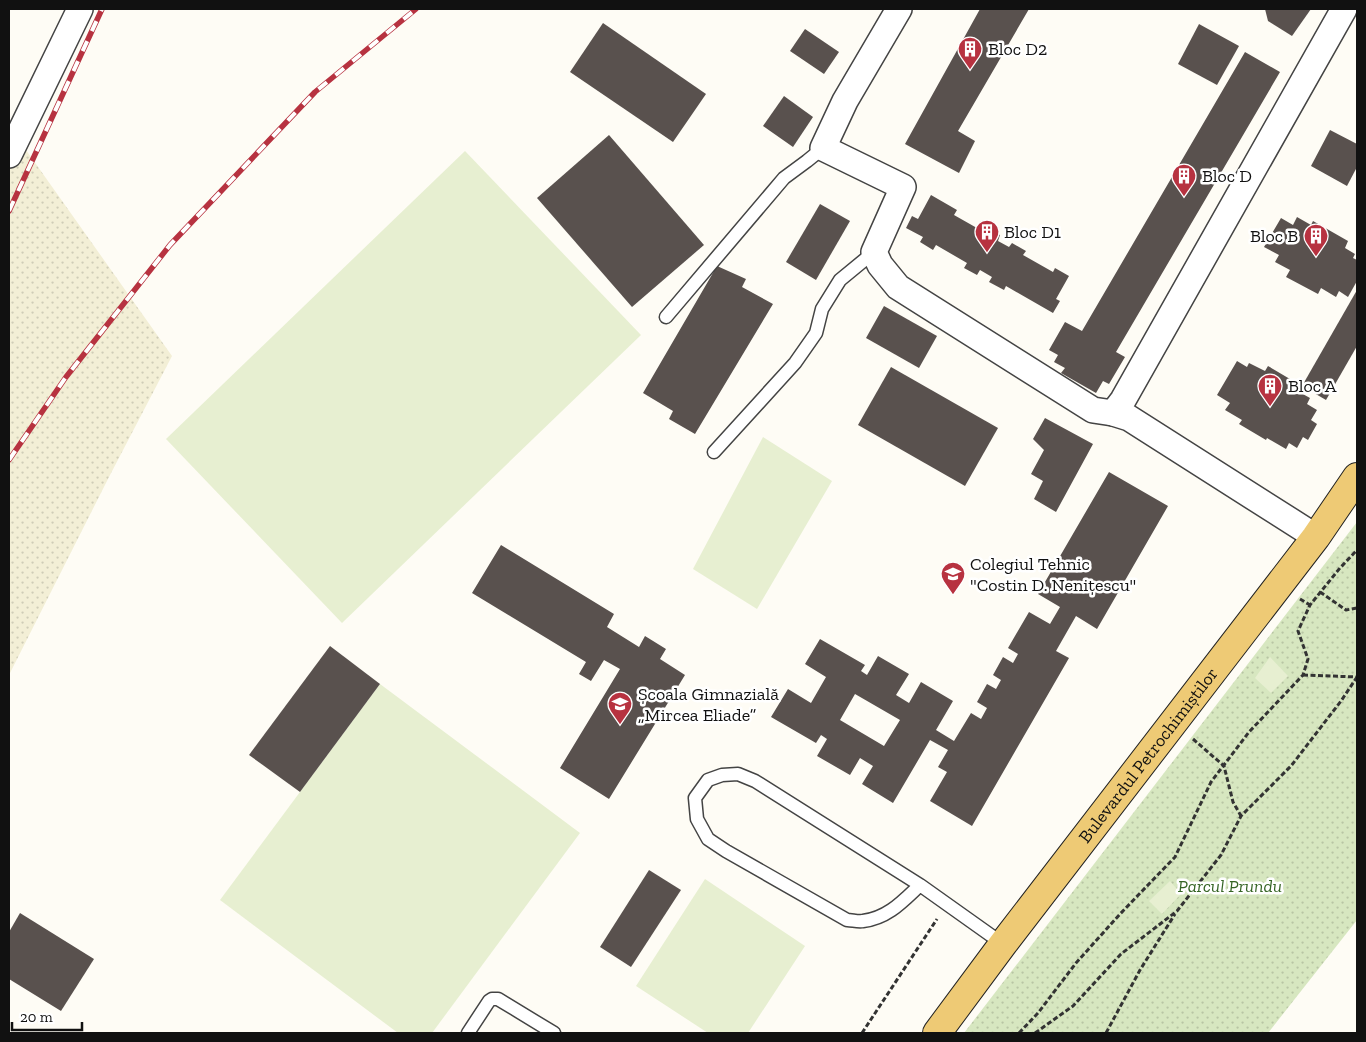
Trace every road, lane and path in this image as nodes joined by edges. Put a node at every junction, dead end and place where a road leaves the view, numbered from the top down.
1 (80, 9) edge
2 (899, 9) edge
3 (1344, 9) edge
4 (15, 125) edge
5 (823, 148) junction
6 (9, 155) edge
7 (874, 252) junction
8 (666, 317) dead end
9 (1113, 413) junction
10 (714, 452) dead end
11 (1357, 477) edge
12 (1316, 537) junction
13 (1357, 550) edge
14 (1320, 592) junction
15 (1357, 608) edge
16 (1303, 675) junction
17 (1357, 677) edge
18 (1174, 722) junction
19 (1224, 766) junction
20 (1241, 816) junction
21 (920, 885) junction
22 (947, 904) junction
23 (1177, 911) junction
24 (1003, 944) junction
25 (468, 1033) edge
26 (554, 1033) edge
27 (862, 1033) edge
28 (937, 1033) edge
29 (1019, 1033) edge
30 (1035, 1033) edge
31 (1106, 1033) edge

1 - 4 street
2 - 5 street
3 - 9 street
4 - 6 street
5 - 7 street
5 - 8 lane
7 - 9 street
7 - 10 lane
9 - 12 street
11 - 12 main road, Bulevardul Petrochimiștilor
12 - 18 main road, Bulevardul Petrochimiștilor
13 - 14 path
14 - 15 path
14 - 16 path
16 - 17 path
16 - 19 path
17 - 20 path
18 - 19 path
18 - 24 main road, Bulevardul Petrochimiștilor
19 - 20 path
19 - 29 path
20 - 23 path
21 - 21 lane
21 - 22 lane
22 - 24 lane
22 - 27 path
23 - 30 path
23 - 31 path
24 - 28 main road, Bulevardul Petrochimiștilor
25 - 26 lane

